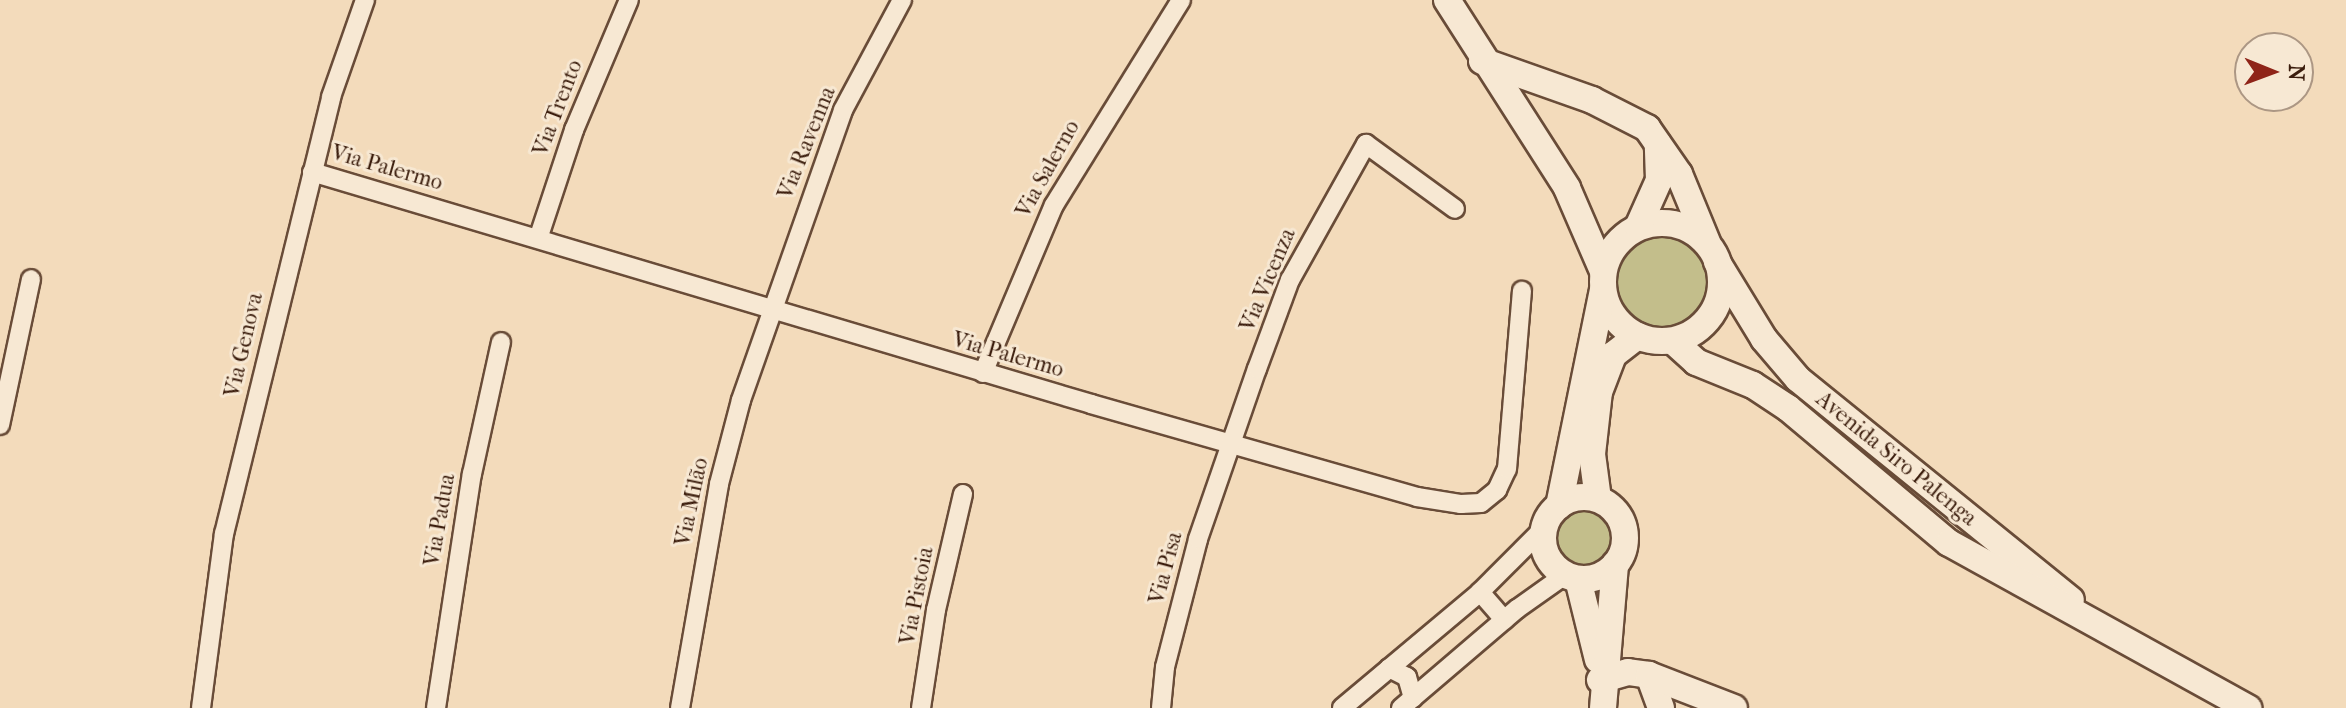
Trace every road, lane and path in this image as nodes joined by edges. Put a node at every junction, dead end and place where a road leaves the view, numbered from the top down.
1 (365, 0) edge
2 (629, 0) edge
3 (902, 0) edge
4 (1181, 0) edge
5 (1447, 0) edge
6 (1482, 61) junction
7 (1658, 141) junction
8 (312, 172) junction
9 (1455, 209) dead end
10 (1638, 227) junction
11 (539, 236) junction
12 (1713, 254) junction
13 (31, 279) dead end
14 (1603, 280) junction
15 (1522, 291) dead end
16 (770, 311) junction
17 (1637, 336) junction
18 (1673, 341) junction
19 (501, 342) dead end
20 (983, 373) junction
21 (0, 425) edge
22 (1230, 444) junction
23 (963, 494) dead end
24 (1598, 499) junction
25 (1559, 506) junction
26 (1544, 528) junction
27 (1991, 536) junction
28 (1975, 559) junction
29 (1615, 565) junction
30 (1572, 577) junction
31 (1480, 592) junction
32 (1504, 620) junction
33 (2104, 628) junction
34 (1389, 668) junction
35 (1649, 675) junction
36 (1604, 693) edge
37 (1366, 699) edge
38 (1407, 703) edge
39 (201, 708) edge
40 (436, 708) edge
41 (680, 708) edge
42 (921, 708) edge
43 (1161, 708) edge
44 (1342, 708) edge
45 (1661, 708) edge
46 (1734, 708) edge
47 (2248, 708) edge

1 - 8 street, Via Genova
2 - 11 street, Via Trento
3 - 16 street, Via Ravenna
4 - 20 street, Via Salerno
5 - 6 main road
6 - 7 main road
6 - 14 main road
7 - 10 main road
7 - 12 main road, Avenida Siro Palenga
8 - 11 street, Via Palermo
8 - 39 street, Via Genova
9 - 22 street, Via Vicenza
10 - 12 main road
10 - 14 main road
11 - 16 street, Via Palermo
12 - 18 main road
12 - 27 main road, Avenida Siro Palenga
13 - 21 street
14 - 17 main road
14 - 25 main road
15 - 22 street, Via Palermo
16 - 20 street, Via Palermo
16 - 41 street, Via Milão
17 - 18 main road
17 - 24 main road
18 - 28 main road, Avenida Siro Palenga
19 - 40 street, Via Padua
20 - 22 street, Via Palermo
22 - 43 street, Via Pisa
23 - 42 street, Via Pistoia
24 - 25 main road
24 - 29 main road
25 - 26 main road
26 - 30 main road
26 - 31 street
27 - 28 main road
27 - 33 main road, Avenida Siro Palenga
28 - 33 main road, Avenida Siro Palenga
29 - 30 main road
29 - 36 main road
30 - 32 street
30 - 36 main road
31 - 32 street
31 - 34 street
32 - 38 street
33 - 47 main road, Avenida Siro Palenga
34 - 37 street
34 - 38 street
35 - 36 main road
35 - 45 main road
35 - 46 main road
37 - 44 street

